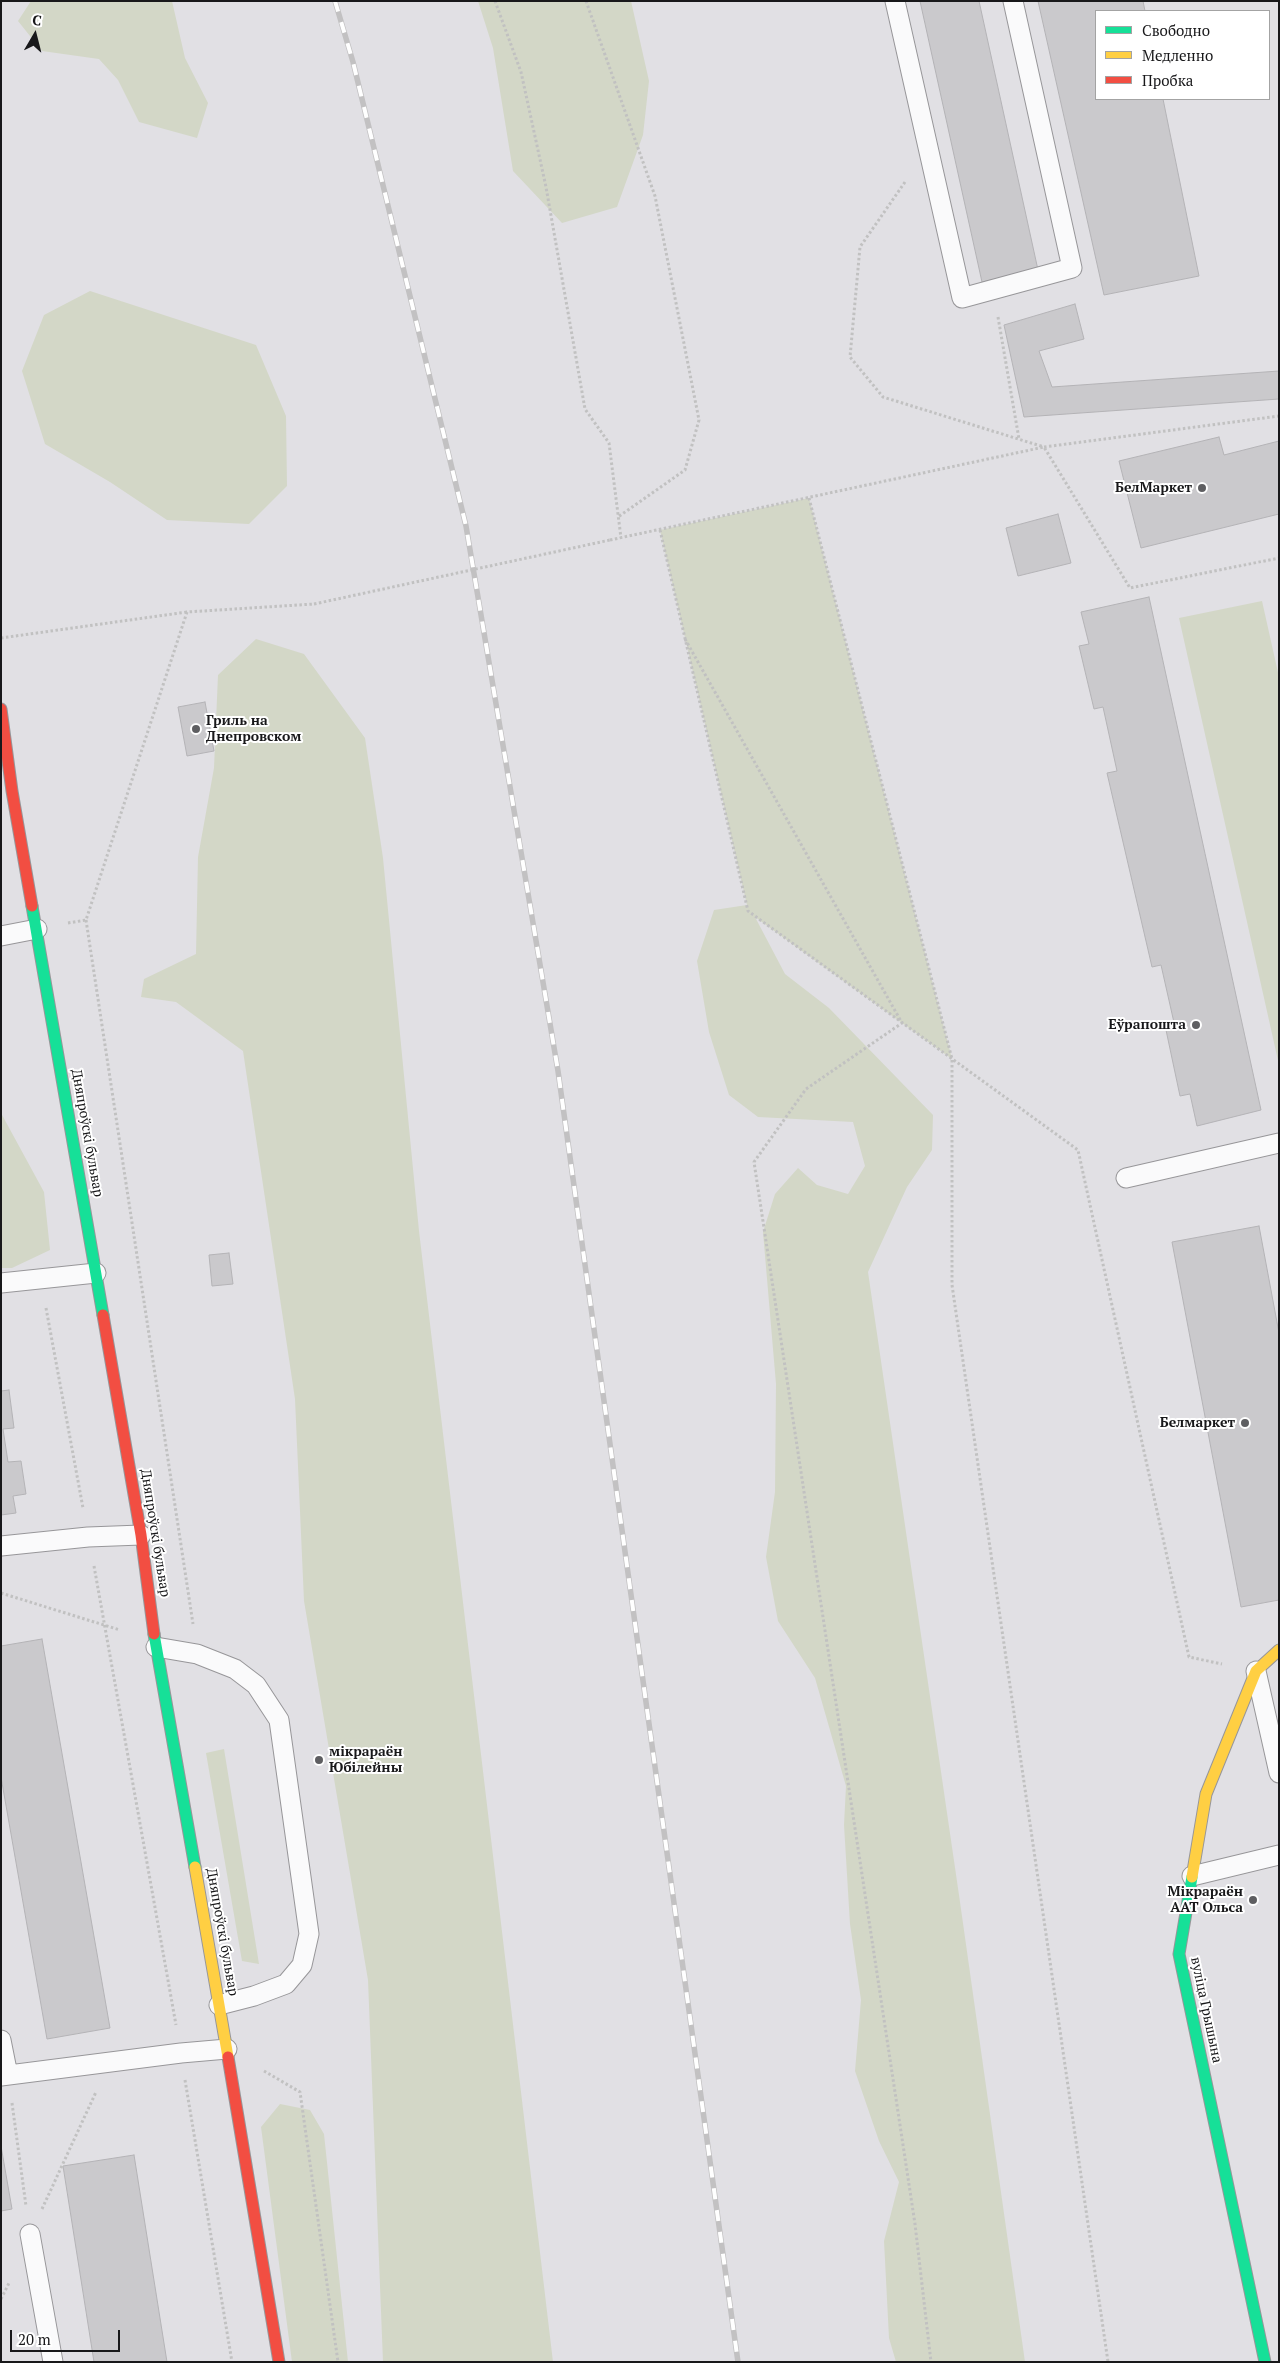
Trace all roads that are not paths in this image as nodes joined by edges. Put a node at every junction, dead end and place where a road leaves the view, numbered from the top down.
1 (895, 1) edge
2 (1013, 1) edge
3 (1, 709) edge
4 (37, 929) junction
5 (1, 936) edge
6 (1279, 1143) edge
7 (1126, 1178) dead end
8 (96, 1273) junction
9 (1, 1284) edge
10 (141, 1535) junction
11 (1, 1546) edge
12 (155, 1642) junction
13 (1279, 1650) edge
14 (1256, 1671) junction
15 (1279, 1773) edge
16 (1279, 1855) edge
17 (1192, 1876) junction
18 (220, 2005) junction
19 (1, 2040) edge
20 (227, 2049) junction
21 (3, 2075) edge
22 (30, 2234) road end
23 (53, 2362) edge
24 (279, 2362) edge
25 (1265, 2362) edge

1 - 2 lane
3 - 4 street, Дняпроўскі бульвар
4 - 5 lane
4 - 8 street, Дняпроўскі бульвар
6 - 7 lane
8 - 9 lane
8 - 10 street, Дняпроўскі бульвар
10 - 11 lane
10 - 12 street, Дняпроўскі бульвар
12 - 18 street, Дняпроўскі бульвар
12 - 18 lane
13 - 14 street, вуліца Грышына
14 - 15 lane
14 - 17 street, вуліца Грышына
16 - 17 lane
17 - 25 street, вуліца Грышына
18 - 20 street, Дняпроўскі бульвар
19 - 21 lane
20 - 21 lane
20 - 24 street, Дняпроўскі бульвар
22 - 23 lane

